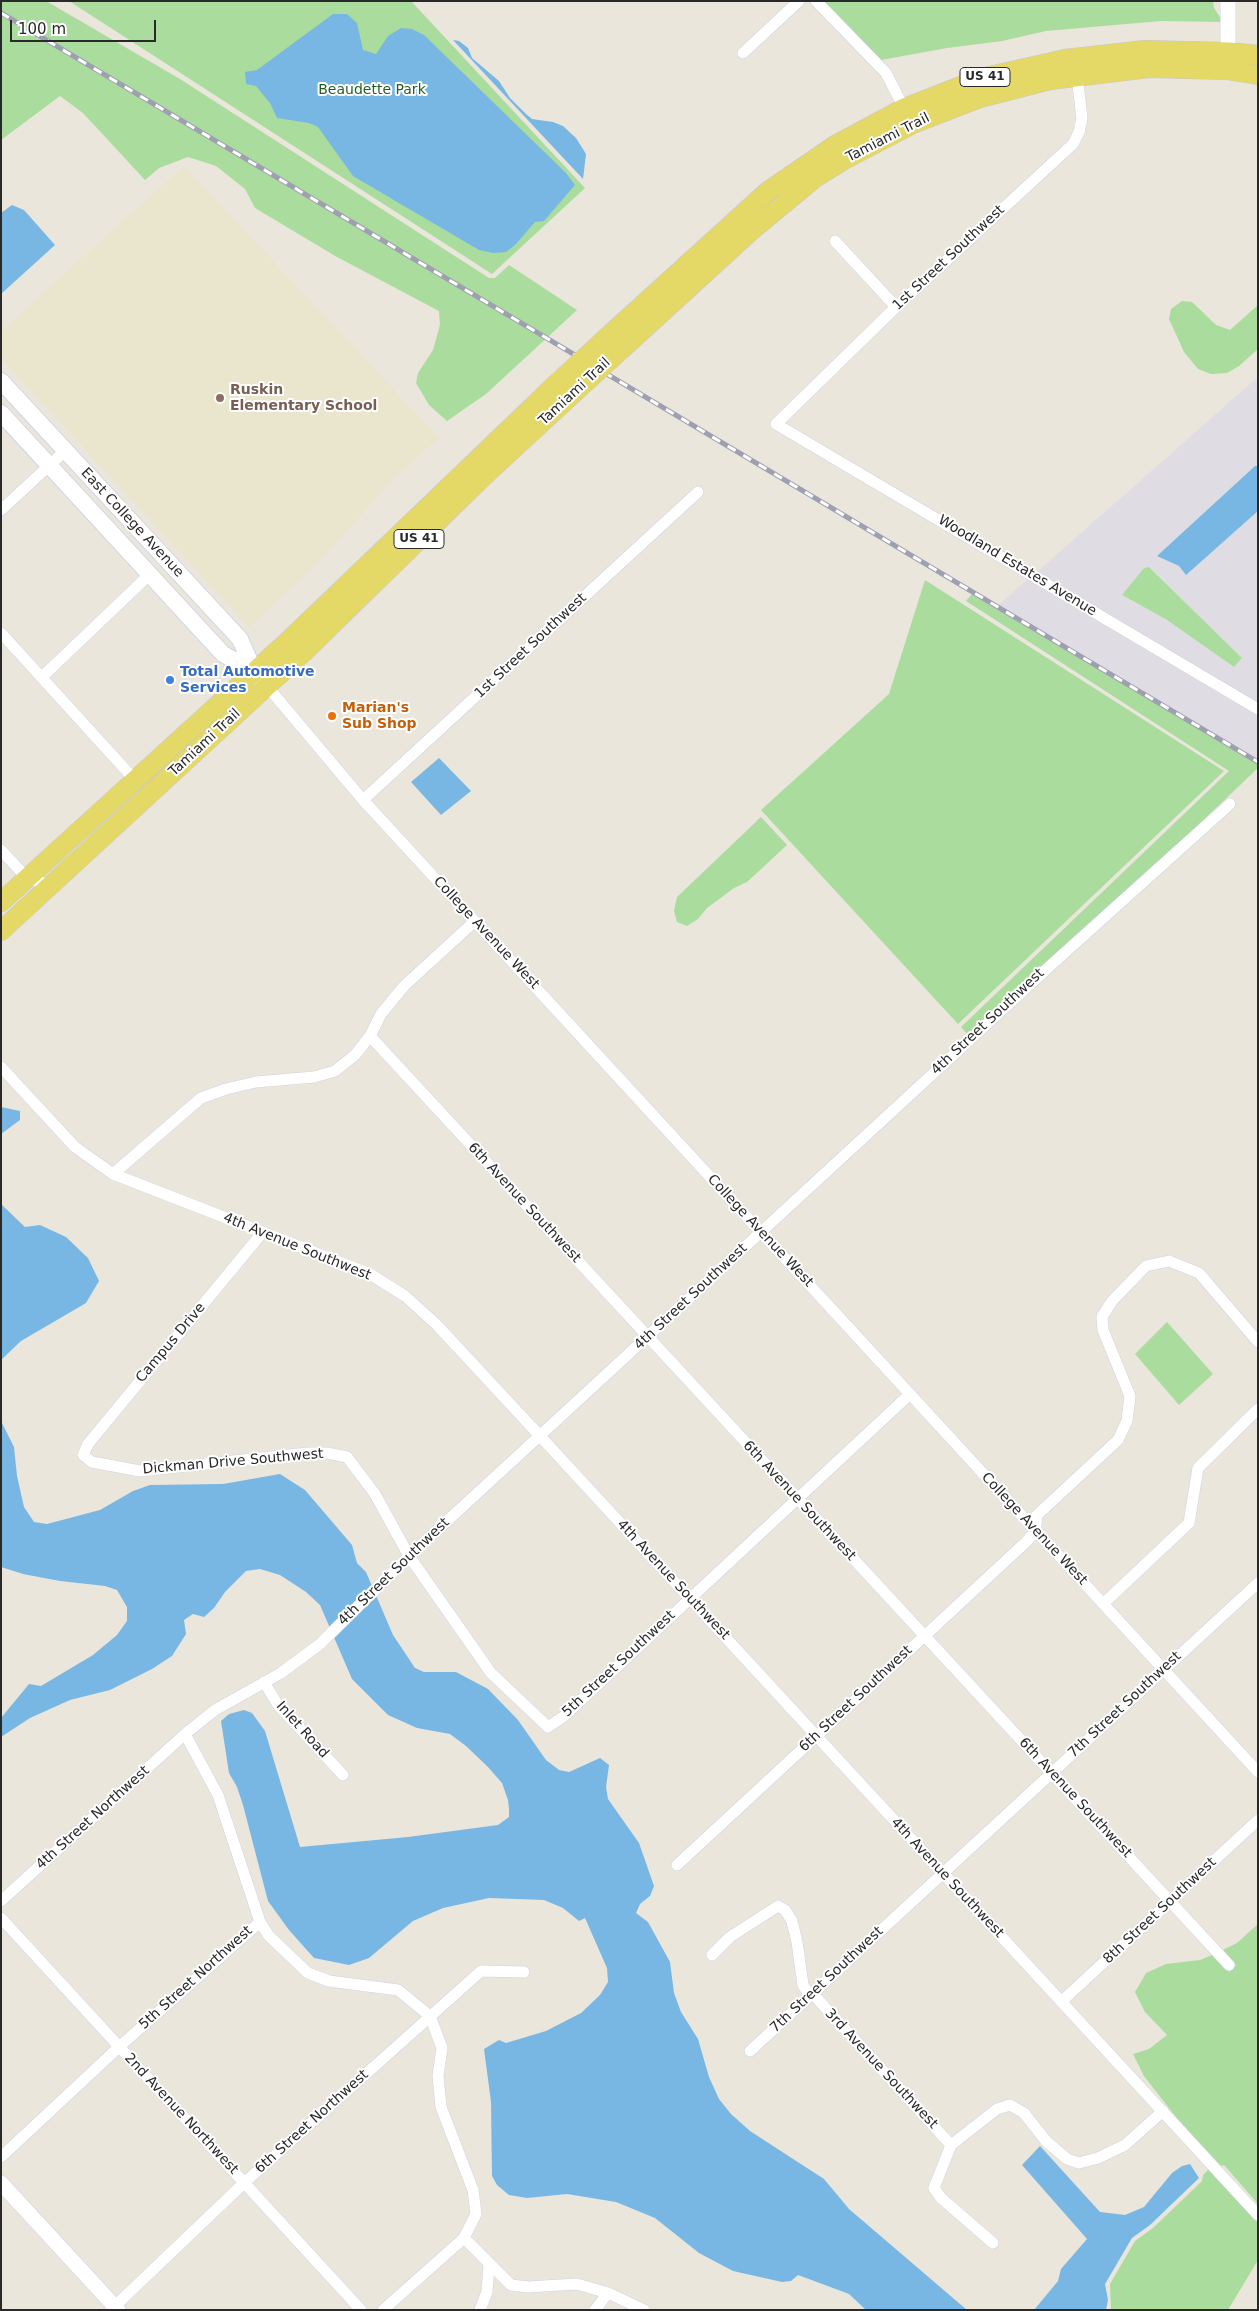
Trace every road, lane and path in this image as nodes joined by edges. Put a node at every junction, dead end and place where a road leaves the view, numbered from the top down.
1 (799, 1) edge
2 (816, 1) edge
3 (1228, 1) edge
4 (1229, 52) junction
5 (743, 53) dead end
6 (1258, 55) edge
7 (1227, 70) junction
8 (1258, 75) edge
9 (1077, 76) junction
10 (904, 108) junction
11 (835, 241) dead end
12 (896, 307) junction
13 (1, 381) edge
14 (1, 413) edge
15 (776, 424) joint
16 (66, 450) junction
17 (50, 465) junction
18 (698, 492) dead end
19 (1, 510) edge
20 (149, 574) junction
21 (1, 633) edge
22 (254, 671) junction
23 (42, 677) junction
24 (267, 686) junction
25 (1258, 709) edge
26 (134, 779) junction
27 (363, 800) junction
28 (1230, 804) dead end
29 (131, 811) junction
30 (1, 850) edge
31 (27, 878) junction
32 (50, 885) junction
33 (1, 902) edge
34 (475, 921) junction
35 (1, 931) edge
36 (370, 1036) junction
37 (1, 1067) edge
38 (114, 1174) junction
39 (761, 1232) junction
40 (262, 1233) junction
41 (648, 1336) junction
42 (1258, 1342) edge
43 (910, 1394) junction
44 (1258, 1409) edge
45 (540, 1436) junction
46 (83, 1455) joint
47 (797, 1499) junction
48 (1035, 1532) junction
49 (409, 1556) junction
50 (1258, 1583) edge
51 (689, 1598) junction
52 (1103, 1604) junction
53 (925, 1635) junction
54 (1164, 1670) junction
55 (264, 1682) junction
56 (548, 1727) joint
57 (185, 1734) junction
58 (816, 1736) junction
59 (1052, 1772) junction
60 (1258, 1772) edge
61 (342, 1775) dead end
62 (1258, 1820) edge
63 (677, 1865) dead end
64 (942, 1873) junction
65 (1, 1901) edge
66 (1170, 1901) junction
67 (1, 1918) edge
68 (260, 1922) junction
69 (712, 1955) dead end
70 (1229, 1965) dead end
71 (524, 1972) dead end
72 (811, 1994) junction
73 (1062, 2001) junction
74 (430, 2016) junction
75 (119, 2047) junction
76 (750, 2052) dead end
77 (1163, 2111) junction
78 (951, 2145) junction
79 (1, 2157) edge
80 (244, 2182) junction
81 (1, 2183) edge
82 (1258, 2214) edge
83 (464, 2238) junction
84 (993, 2243) dead end
85 (489, 2265) junction
86 (608, 2293) junction
87 (116, 2308) edge
88 (361, 2310) edge
89 (383, 2310) edge
90 (480, 2310) edge
91 (595, 2310) edge
92 (644, 2310) edge

1 - 5 street
2 - 10 street
3 - 4 street
4 - 6 main road, Tamiami Trail / US 41
4 - 7 street
4 - 10 main road, Tamiami Trail / US 41
7 - 8 main road, Tamiami Trail / US 41
7 - 9 main road, Tamiami Trail / US 41
9 - 12 street, 1st Street Southwest
9 - 24 main road, Tamiami Trail / US 41, bridge
10 - 22 main road, Tamiami Trail / US 41, bridge
11 - 12 street
12 - 15 street, 1st Street Southwest
13 - 16 main road, East College Avenue
14 - 17 main road, East College Avenue
15 - 25 street, Woodland Estates Avenue
16 - 17 street
16 - 22 main road, East College Avenue
17 - 19 street
17 - 20 main road, East College Avenue
18 - 27 street, 1st Street Southwest
20 - 22 main road, East College Avenue
20 - 23 street
21 - 23 street
22 - 24 main road, East College Avenue
22 - 26 main road, Tamiami Trail / US 41
23 - 26 street
24 - 27 street, College Avenue West
24 - 29 main road, Tamiami Trail / US 41
26 - 29 main road
26 - 31 main road, Tamiami Trail / US 41
27 - 34 street, College Avenue West
28 - 39 street, 4th Street Southwest
29 - 32 main road, Tamiami Trail / US 41
30 - 31 street
31 - 32 street
31 - 33 main road, Tamiami Trail / US 41
32 - 35 main road, Tamiami Trail / US 41
34 - 36 street
34 - 39 street, College Avenue West
36 - 38 street
36 - 41 street, 6th Avenue Southwest
37 - 38 street, 4th Avenue Southwest
38 - 40 street, 4th Avenue Southwest
39 - 41 street, 4th Street Southwest
39 - 43 street, College Avenue West
40 - 45 street, 4th Avenue Southwest
40 - 46 street, Campus Drive
41 - 45 street, 4th Street Southwest
41 - 47 street, 6th Avenue Southwest
42 - 48 street
43 - 47 street, 5th Street Southwest
43 - 48 street, College Avenue West
44 - 52 street
45 - 49 street, 4th Street Southwest
45 - 51 street, 4th Avenue Southwest
46 - 49 street, Dickman Drive Southwest
47 - 51 street, 5th Street Southwest
47 - 53 street, 6th Avenue Southwest
48 - 52 street, College Avenue West
48 - 53 street, 6th Street Southwest
49 - 55 street, 4th Street Southwest
49 - 56 street, Dickman Drive Southwest
50 - 54 street, 7th Street Southwest
51 - 56 street, 5th Street Southwest
51 - 58 street, 4th Avenue Southwest
52 - 54 street, College Avenue West
53 - 58 street, 6th Street Southwest
53 - 59 street, 6th Avenue Southwest
54 - 59 street, 7th Street Southwest
54 - 60 street, College Avenue West
55 - 57 street, 4th Street Southwest
55 - 61 street, Inlet Road
57 - 65 street, 4th Street Northwest
57 - 68 street
58 - 63 street, 6th Street Southwest
58 - 64 street, 4th Avenue Southwest
59 - 64 street, 7th Street Southwest
59 - 66 street, 6th Avenue Southwest
62 - 66 street, 8th Street Southwest
64 - 72 street, 7th Street Southwest
64 - 73 street, 4th Avenue Southwest
66 - 70 street, 6th Avenue Southwest
66 - 73 street, 8th Street Southwest
67 - 75 street, 2nd Avenue Northwest
68 - 74 street
68 - 75 street, 5th Street Northwest
69 - 72 street
71 - 74 street, 6th Street Northwest
72 - 76 street, 7th Street Southwest
72 - 78 street, 3rd Avenue Southwest
73 - 77 street, 4th Avenue Southwest
74 - 80 street, 6th Street Northwest
74 - 83 street
75 - 79 street, 5th Street Northwest
75 - 80 street, 2nd Avenue Northwest
77 - 78 street
77 - 82 street, 4th Avenue Southwest
78 - 84 street
80 - 87 street, 6th Street Northwest
80 - 88 street, 2nd Avenue Northwest
81 - 87 street
83 - 85 street
83 - 89 street
85 - 86 street
85 - 90 street
86 - 91 street
86 - 92 street

